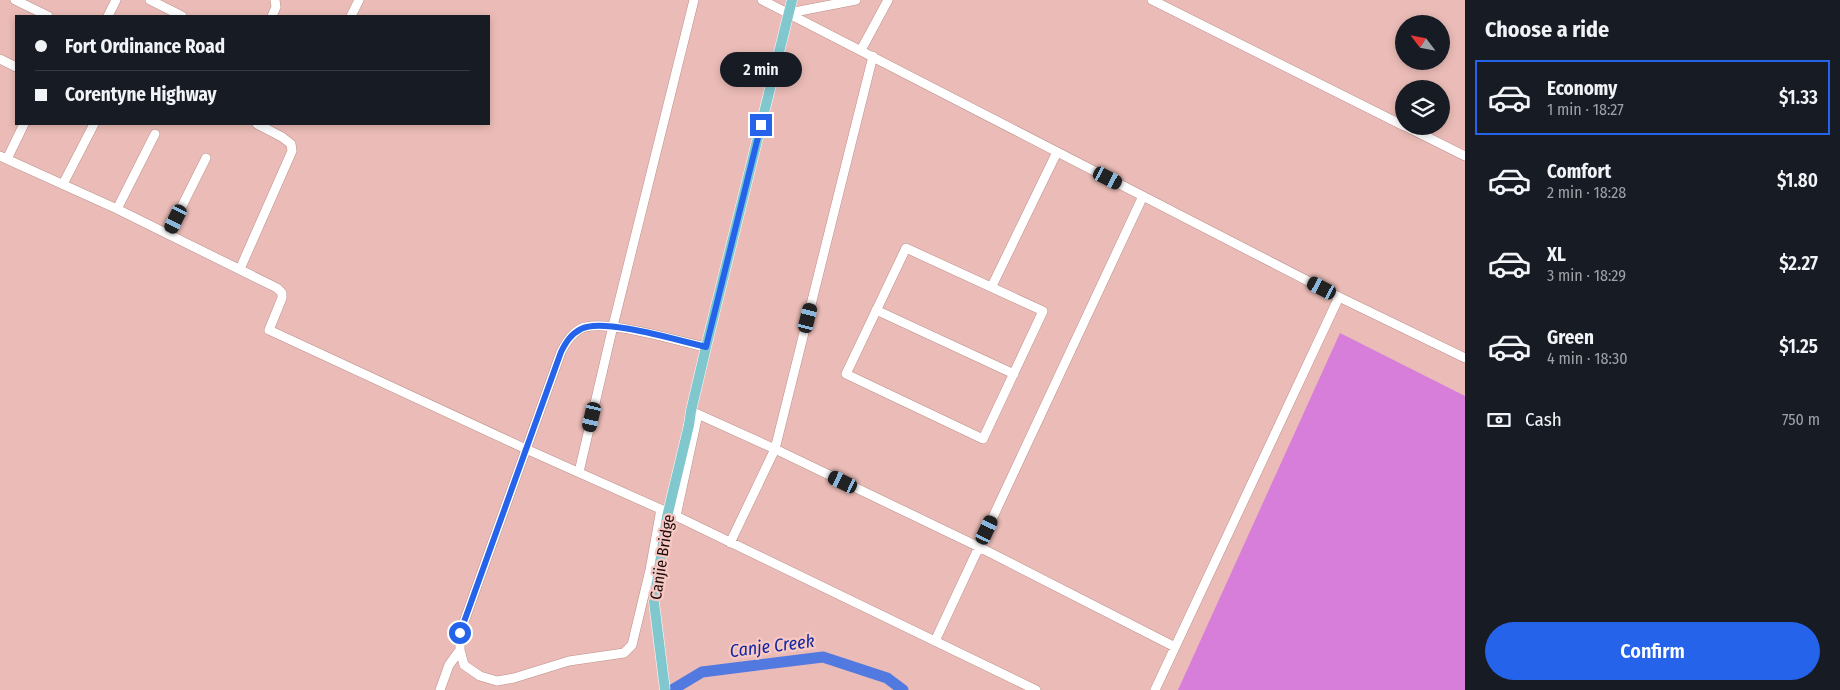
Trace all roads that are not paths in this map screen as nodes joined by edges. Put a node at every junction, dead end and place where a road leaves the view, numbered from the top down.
1 (15, 0) edge
2 (116, 0) edge
3 (150, 0) edge
4 (275, 0) edge
5 (359, 0) edge
6 (694, 0) edge
7 (762, 0) edge
8 (792, 0) edge
9 (856, 0) edge
10 (888, 0) edge
11 (1152, 0) edge
12 (789, 13) junction
13 (46, 15) edge
14 (108, 15) edge
15 (180, 15) edge
16 (272, 15) edge
17 (352, 15) edge
18 (861, 50) junction
19 (873, 56) junction
20 (0, 59) edge
21 (15, 66) edge
22 (1395, 122) edge
23 (23, 125) edge
24 (93, 125) edge
25 (259, 125) edge
26 (155, 134) dead end
27 (1422, 135) edge
28 (1057, 152) junction
29 (1465, 156) edge
30 (3, 158) edge
31 (206, 158) dead end
32 (63, 184) junction
33 (1143, 196) junction
34 (117, 210) junction
35 (168, 234) junction
36 (240, 269) junction
37 (992, 286) junction
38 (1339, 297) junction
39 (876, 310) junction
40 (613, 326) junction
41 (706, 347) junction
42 (1465, 358) edge
43 (1014, 374) junction
44 (694, 412) junction
45 (526, 449) junction
46 (775, 449) junction
47 (579, 472) junction
48 (661, 508) junction
49 (676, 516) junction
50 (730, 543) junction
51 (979, 547) junction
52 (935, 642) junction
53 (1175, 647) junction
54 (460, 650) junction
55 (440, 690) edge
56 (665, 690) edge
57 (1036, 690) edge
58 (1155, 690) edge

1 - 13 street
2 - 14 street
3 - 15 street
4 - 16 street
5 - 17 street
6 - 40 street
7 - 12 street
8 - 12 main road, Canjie Bridge
9 - 12 street
10 - 18 street
11 - 22 street
12 - 18 street
12 - 41 main road, Canjie Bridge
18 - 19 street
19 - 28 street
19 - 46 street
20 - 21 street
23 - 30 street
24 - 32 street
25 - 36 street
26 - 34 street
27 - 29 street
28 - 33 street
28 - 37 street
30 - 32 street
31 - 35 street
32 - 34 street
33 - 38 street
33 - 51 street
34 - 35 street
35 - 36 street
36 - 45 street
37 - 39 street
37 - 43 street
38 - 42 street
38 - 53 street
39 - 43 street
39 - 43 street
40 - 41 street
40 - 45 street
40 - 47 street
41 - 44 main road, Canjie Bridge
44 - 46 street
44 - 49 street
44 - 56 main road, Canjie Bridge, bridge
45 - 47 street
45 - 54 street
46 - 50 street
46 - 51 street
47 - 48 street
48 - 49 street
48 - 54 street
49 - 50 street
50 - 52 street
51 - 52 street
51 - 53 street
52 - 57 street
53 - 58 street
54 - 55 street

